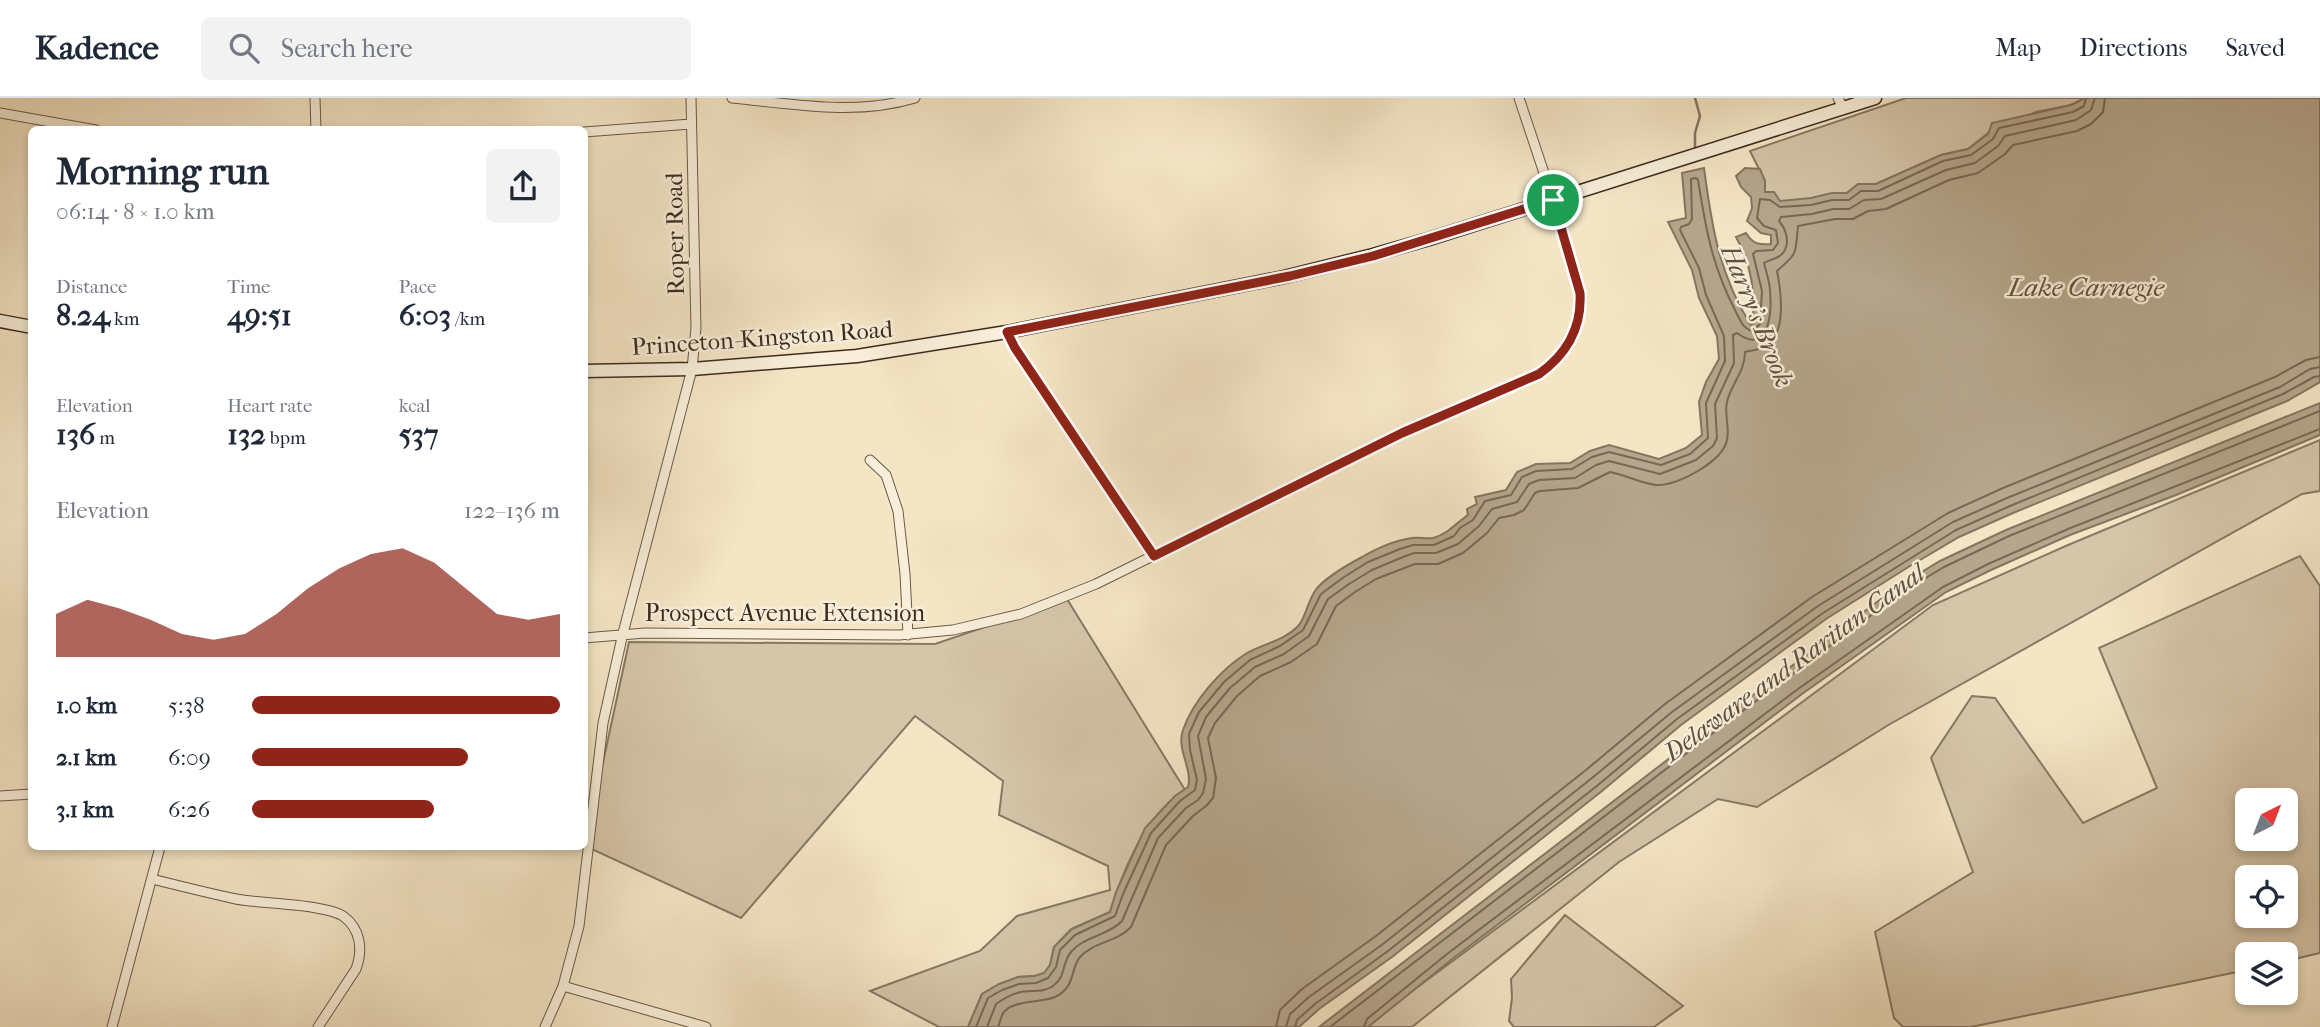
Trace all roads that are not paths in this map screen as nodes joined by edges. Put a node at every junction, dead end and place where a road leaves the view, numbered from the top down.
1 (315, 98) edge
2 (691, 98) edge
3 (732, 98) edge
4 (915, 98) edge
5 (1519, 98) edge
6 (1875, 98) edge
7 (1841, 103) edge
8 (0, 113) edge
9 (691, 124) junction
10 (73, 126) edge
11 (316, 126) edge
12 (588, 132) edge
13 (1553, 200) junction
14 (0, 321) edge
15 (28, 326) edge
16 (1007, 332) junction
17 (692, 369) junction
18 (588, 371) edge
19 (870, 460) dead end
20 (1154, 556) junction
21 (623, 633) junction
22 (908, 635) junction
23 (588, 637) edge
24 (28, 794) edge
25 (0, 796) edge
26 (159, 850) edge
27 (588, 850) edge
28 (588, 850) edge
29 (152, 879) junction
30 (562, 986) junction
31 (114, 1027) edge
32 (318, 1027) edge
33 (545, 1027) edge
34 (706, 1027) edge

1 - 11 street
2 - 9 street, Roper Road
3 - 4 street
5 - 13 street, Prospect Avenue Extension
6 - 7 main road, Princeton-Kingston Road
7 - 13 main road, Princeton-Kingston Road
8 - 10 street
9 - 12 street
9 - 17 street, Roper Road
13 - 16 main road, Princeton-Kingston Road
13 - 20 street, Prospect Avenue Extension
14 - 15 main road
16 - 17 main road, Princeton-Kingston Road
16 - 20 street
17 - 18 main road, Princeton-Kingston Road
17 - 21 street, Roper Road
19 - 22 street
20 - 22 street, Prospect Avenue Extension
21 - 22 street, Prospect Avenue Extension
21 - 23 street, Prospect Avenue Extension
21 - 27 street, Roper Road
24 - 25 street
26 - 29 street
28 - 30 street, Roper Road
29 - 31 street
29 - 32 street
30 - 33 street, Roper Road
30 - 34 street

